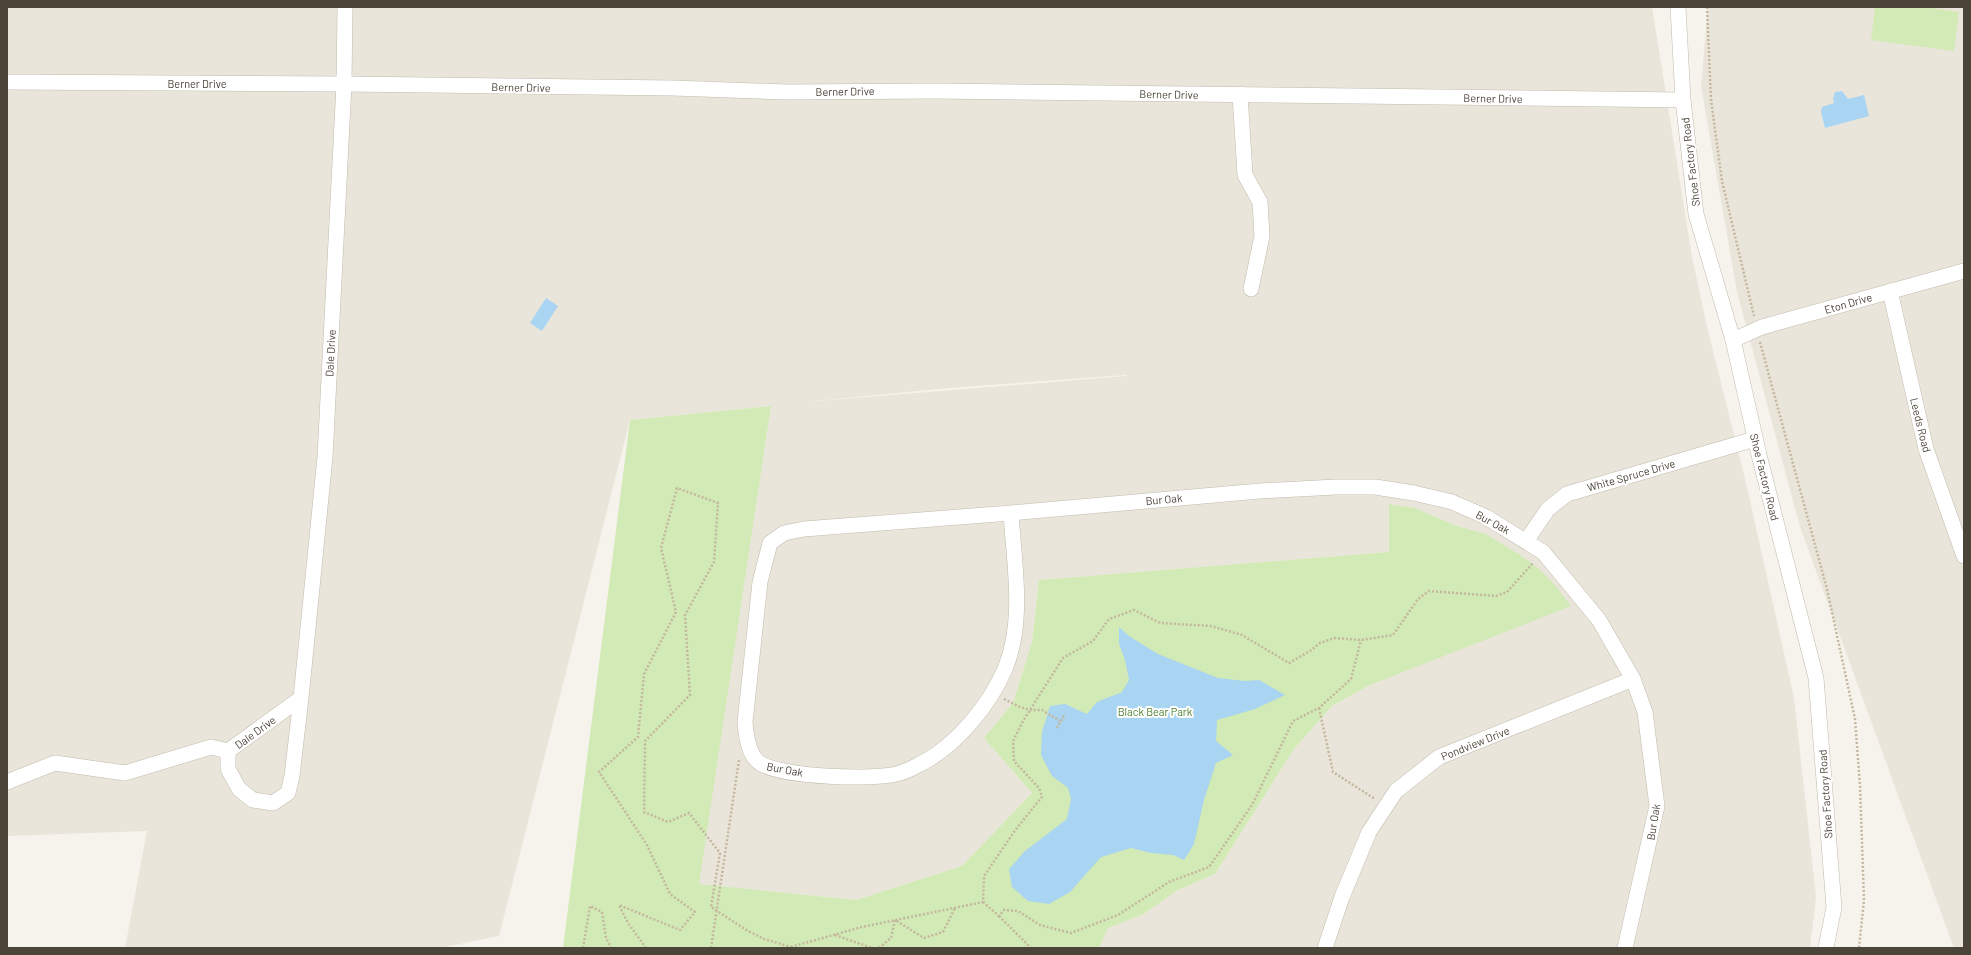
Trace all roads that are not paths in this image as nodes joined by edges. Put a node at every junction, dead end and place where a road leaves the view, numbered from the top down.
1 (345, 7) edge
2 (1678, 7) edge
3 (7, 82) edge
4 (344, 84) junction
5 (1240, 94) junction
6 (1683, 100) junction
7 (1964, 270) edge
8 (1251, 289) dead end
9 (1890, 291) junction
10 (1733, 340) junction
11 (1755, 439) junction
12 (1011, 513) junction
13 (1526, 541) junction
14 (1964, 556) edge
15 (1633, 679) junction
16 (301, 698) junction
17 (228, 752) junction
18 (7, 782) edge
19 (1325, 948) edge
20 (1625, 948) edge
21 (1826, 948) edge

1 - 4 street, Dale Drive
2 - 6 street, Shoe Factory Road
3 - 4 street, Berner Drive
4 - 5 street, Berner Drive
4 - 16 street, Dale Drive
5 - 6 street, Berner Drive
5 - 8 street
6 - 10 street, Shoe Factory Road
7 - 9 street, Eton Drive
9 - 10 street, Eton Drive
9 - 14 street, Leeds Road
10 - 11 street, Shoe Factory Road
11 - 13 street, White Spruce Drive
11 - 21 street, Shoe Factory Road
12 - 12 street, Bur Oak
12 - 13 street, Bur Oak
13 - 15 street, Bur Oak
15 - 19 street, Pondview Drive
15 - 20 street, Bur Oak
16 - 17 street, Dale Drive
16 - 17 street, Dale Drive
17 - 18 street

